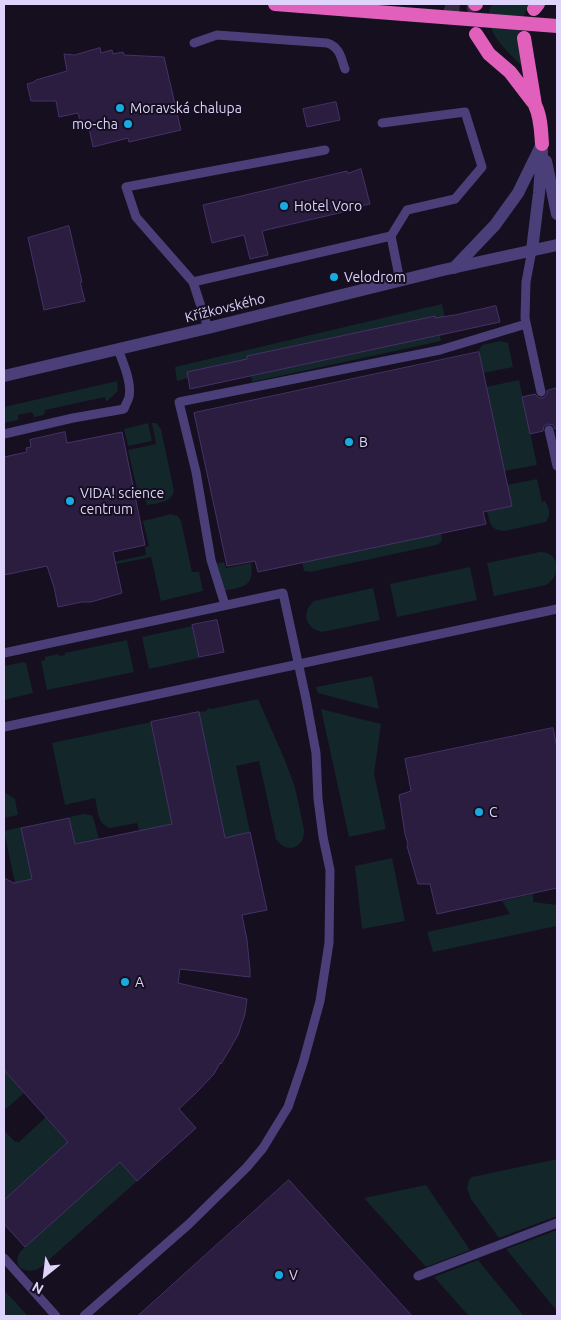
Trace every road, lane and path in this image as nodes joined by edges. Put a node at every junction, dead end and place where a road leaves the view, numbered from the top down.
1 (275, 4) edge
2 (557, 26) edge
3 (476, 34) dead end
4 (524, 38) dead end
5 (194, 43) dead end
6 (345, 70) dead end
7 (535, 105) junction
8 (382, 123) dead end
9 (542, 144) junction
10 (325, 150) dead end
11 (557, 214) edge
12 (391, 236) junction
13 (557, 245) edge
14 (532, 250) junction
15 (454, 268) junction
16 (400, 281) junction
17 (193, 282) junction
18 (526, 324) junction
19 (208, 328) junction
20 (118, 349) junction
21 (4, 376) edge
22 (541, 392) dead end
23 (549, 430) dead end
24 (4, 434) edge
25 (557, 466) edge
26 (224, 606) junction
27 (557, 609) edge
28 (4, 653) edge
29 (299, 665) junction
30 (4, 727) edge
31 (557, 1223) edge
32 (4, 1258) edge
33 (418, 1276) dead end
34 (56, 1316) edge
35 (84, 1316) edge

1 - 2 highway
3 - 7 highway
4 - 7 highway
5 - 6 lane
7 - 9 highway
8 - 12 lane
9 - 11 street
9 - 14 street
9 - 15 street
10 - 17 lane
12 - 16 lane
12 - 17 lane
13 - 14 street, Křížkovského
14 - 15 street, Křížkovského
14 - 18 lane
15 - 16 street, Křížkovského
16 - 19 street, Křížkovského
17 - 19 lane
18 - 22 lane
18 - 26 lane
19 - 20 street, Křížkovského
20 - 21 street, Křížkovského
20 - 24 lane
23 - 25 lane
26 - 28 lane
26 - 29 lane
27 - 29 lane
29 - 30 lane
29 - 35 lane
31 - 33 lane
32 - 34 lane

